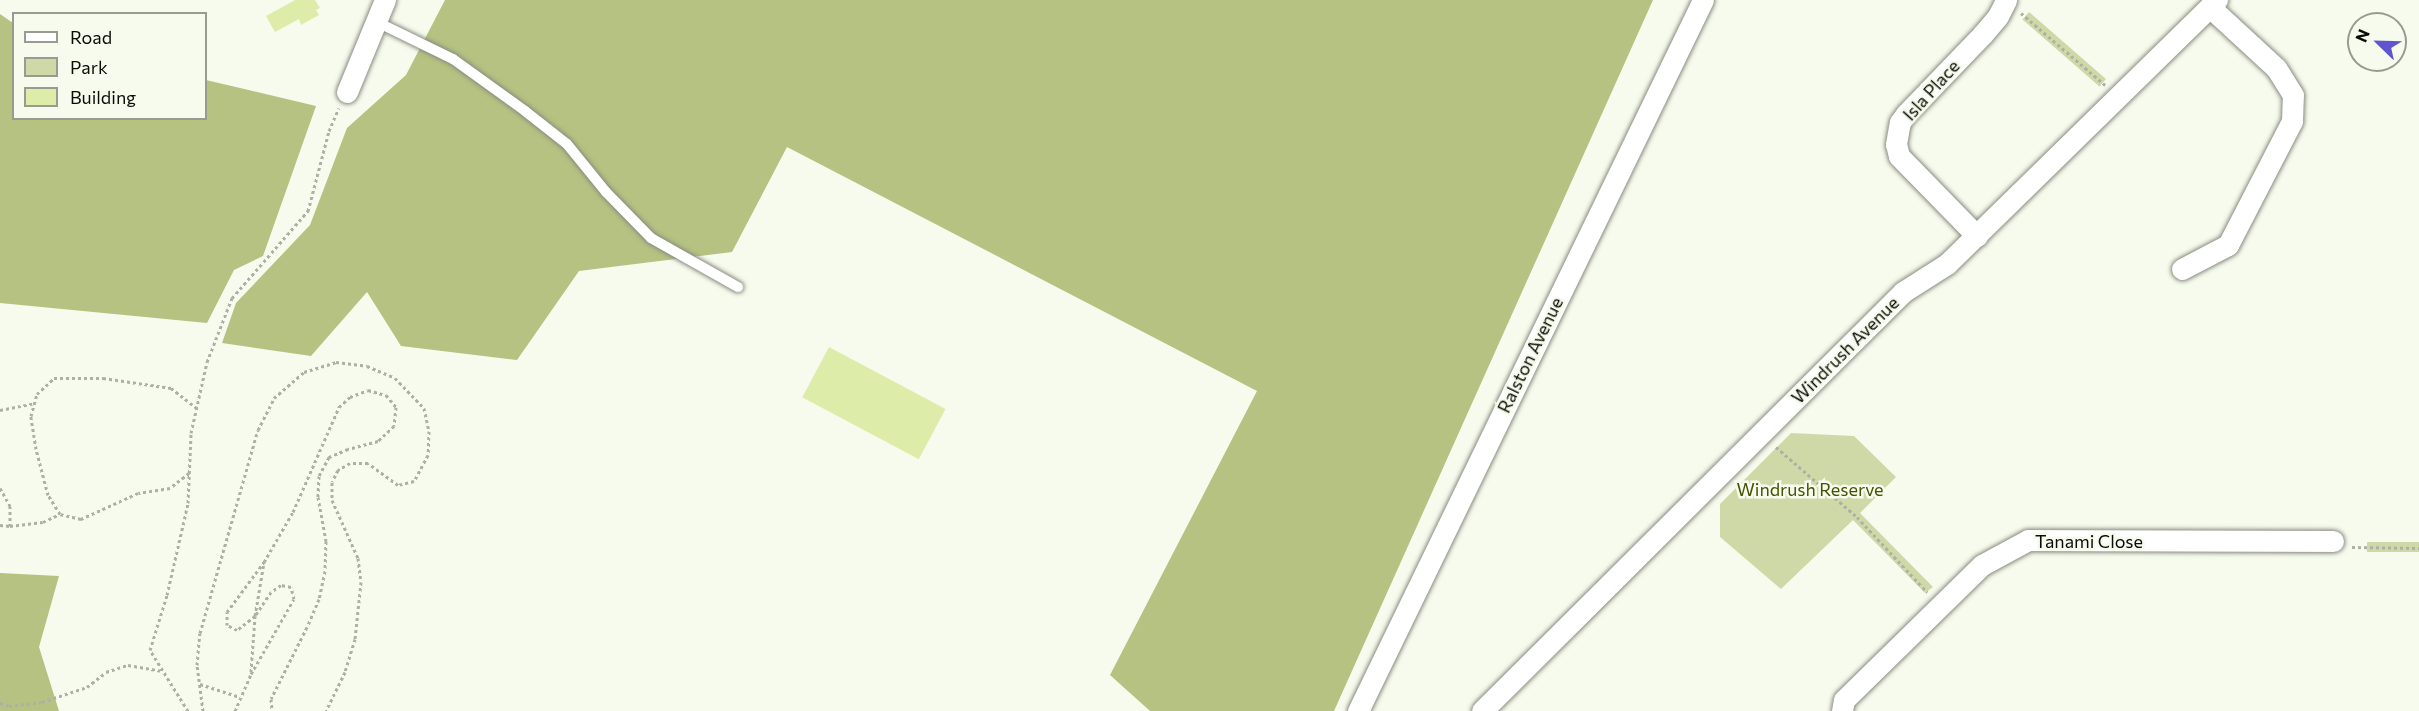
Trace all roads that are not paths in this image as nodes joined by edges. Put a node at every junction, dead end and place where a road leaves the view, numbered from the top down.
1 (386, 0) edge
2 (1703, 0) edge
3 (2005, 1) edge
4 (2214, 4) edge
5 (377, 22) junction
6 (347, 92) road end
7 (1977, 236) junction
8 (2182, 269) dead end
9 (738, 287) dead end
10 (2333, 541) road end
11 (1358, 711) edge
12 (1482, 711) edge
13 (1842, 711) edge

1 - 5 street
2 - 11 street, Ralston Avenue
3 - 7 street, Isla Place
4 - 7 street, Windrush Avenue
4 - 8 street
5 - 6 street
5 - 9 lane
7 - 12 street, Windrush Avenue
10 - 13 street, Tanami Close

